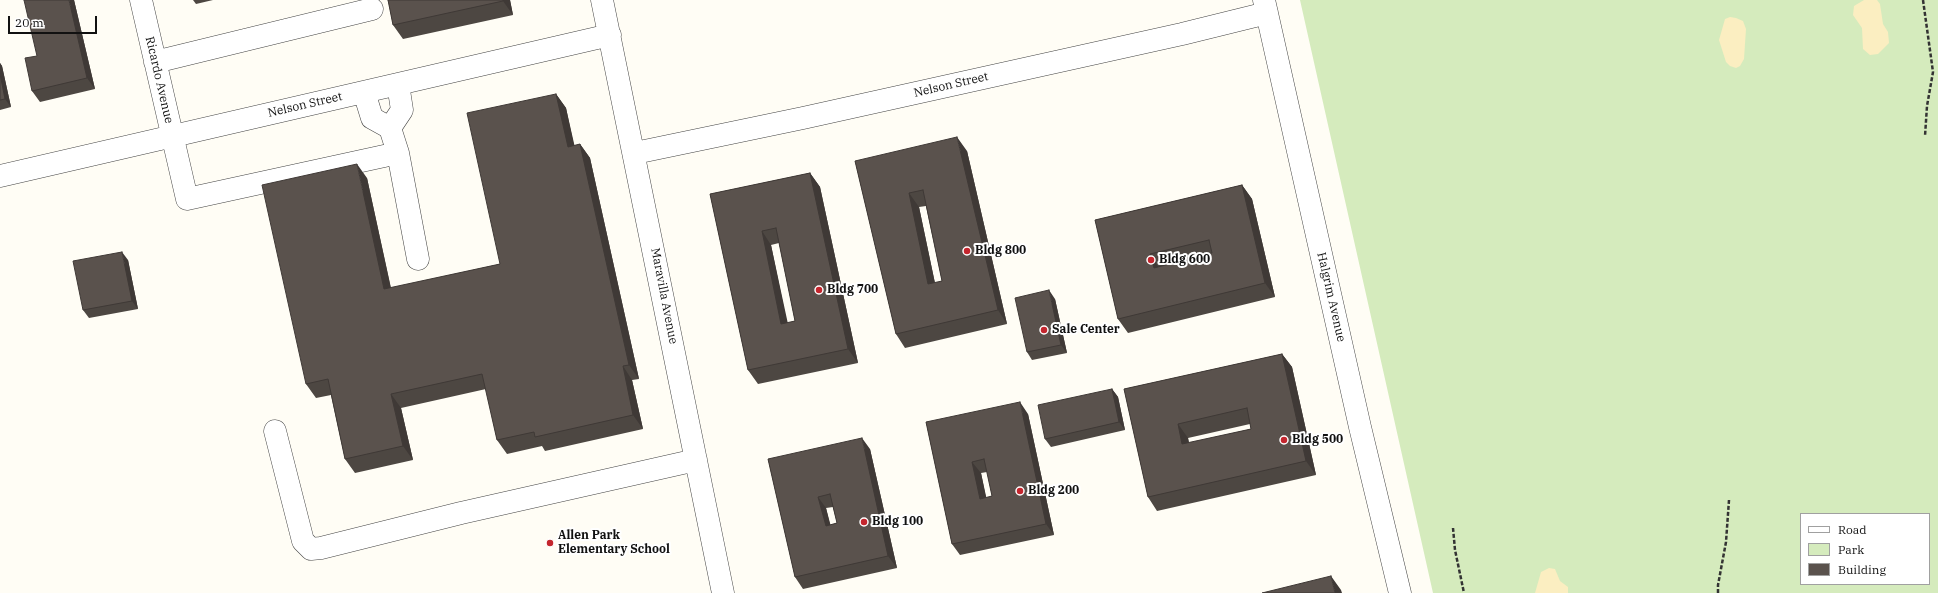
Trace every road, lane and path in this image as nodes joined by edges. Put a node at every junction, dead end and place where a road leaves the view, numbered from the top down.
1 (141, 0) edge
2 (602, 0) edge
3 (1923, 0) edge
4 (1265, 6) edge
5 (372, 9) dead end
6 (610, 34) junction
7 (155, 62) junction
8 (398, 84) junction
9 (364, 92) junction
10 (390, 128) junction
11 (172, 136) junction
12 (1925, 136) dead end
13 (398, 153) junction
14 (635, 153) junction
15 (0, 176) edge
16 (418, 259) dead end
17 (275, 431) dead end
18 (696, 460) junction
19 (1729, 500) dead end
20 (1453, 528) dead end
21 (723, 593) edge
22 (1400, 593) edge
23 (1464, 593) edge
24 (1718, 593) edge

1 - 7 street, Ricardo Avenue
2 - 6 street, Maravilla Avenue
3 - 12 path
4 - 14 street, Nelson Street
4 - 22 street, Halgrim Avenue
5 - 7 street
6 - 8 street, Nelson Street
6 - 14 street, Maravilla Avenue
7 - 11 street, Ricardo Avenue
8 - 9 street, Nelson Street
8 - 10 street
9 - 10 street
9 - 11 street, Nelson Street
10 - 13 street
11 - 13 street, Ricardo Avenue
11 - 15 street, Nelson Street
13 - 16 street
14 - 18 street, Maravilla Avenue
17 - 18 street
18 - 21 street, Maravilla Avenue
19 - 24 path
20 - 23 path

